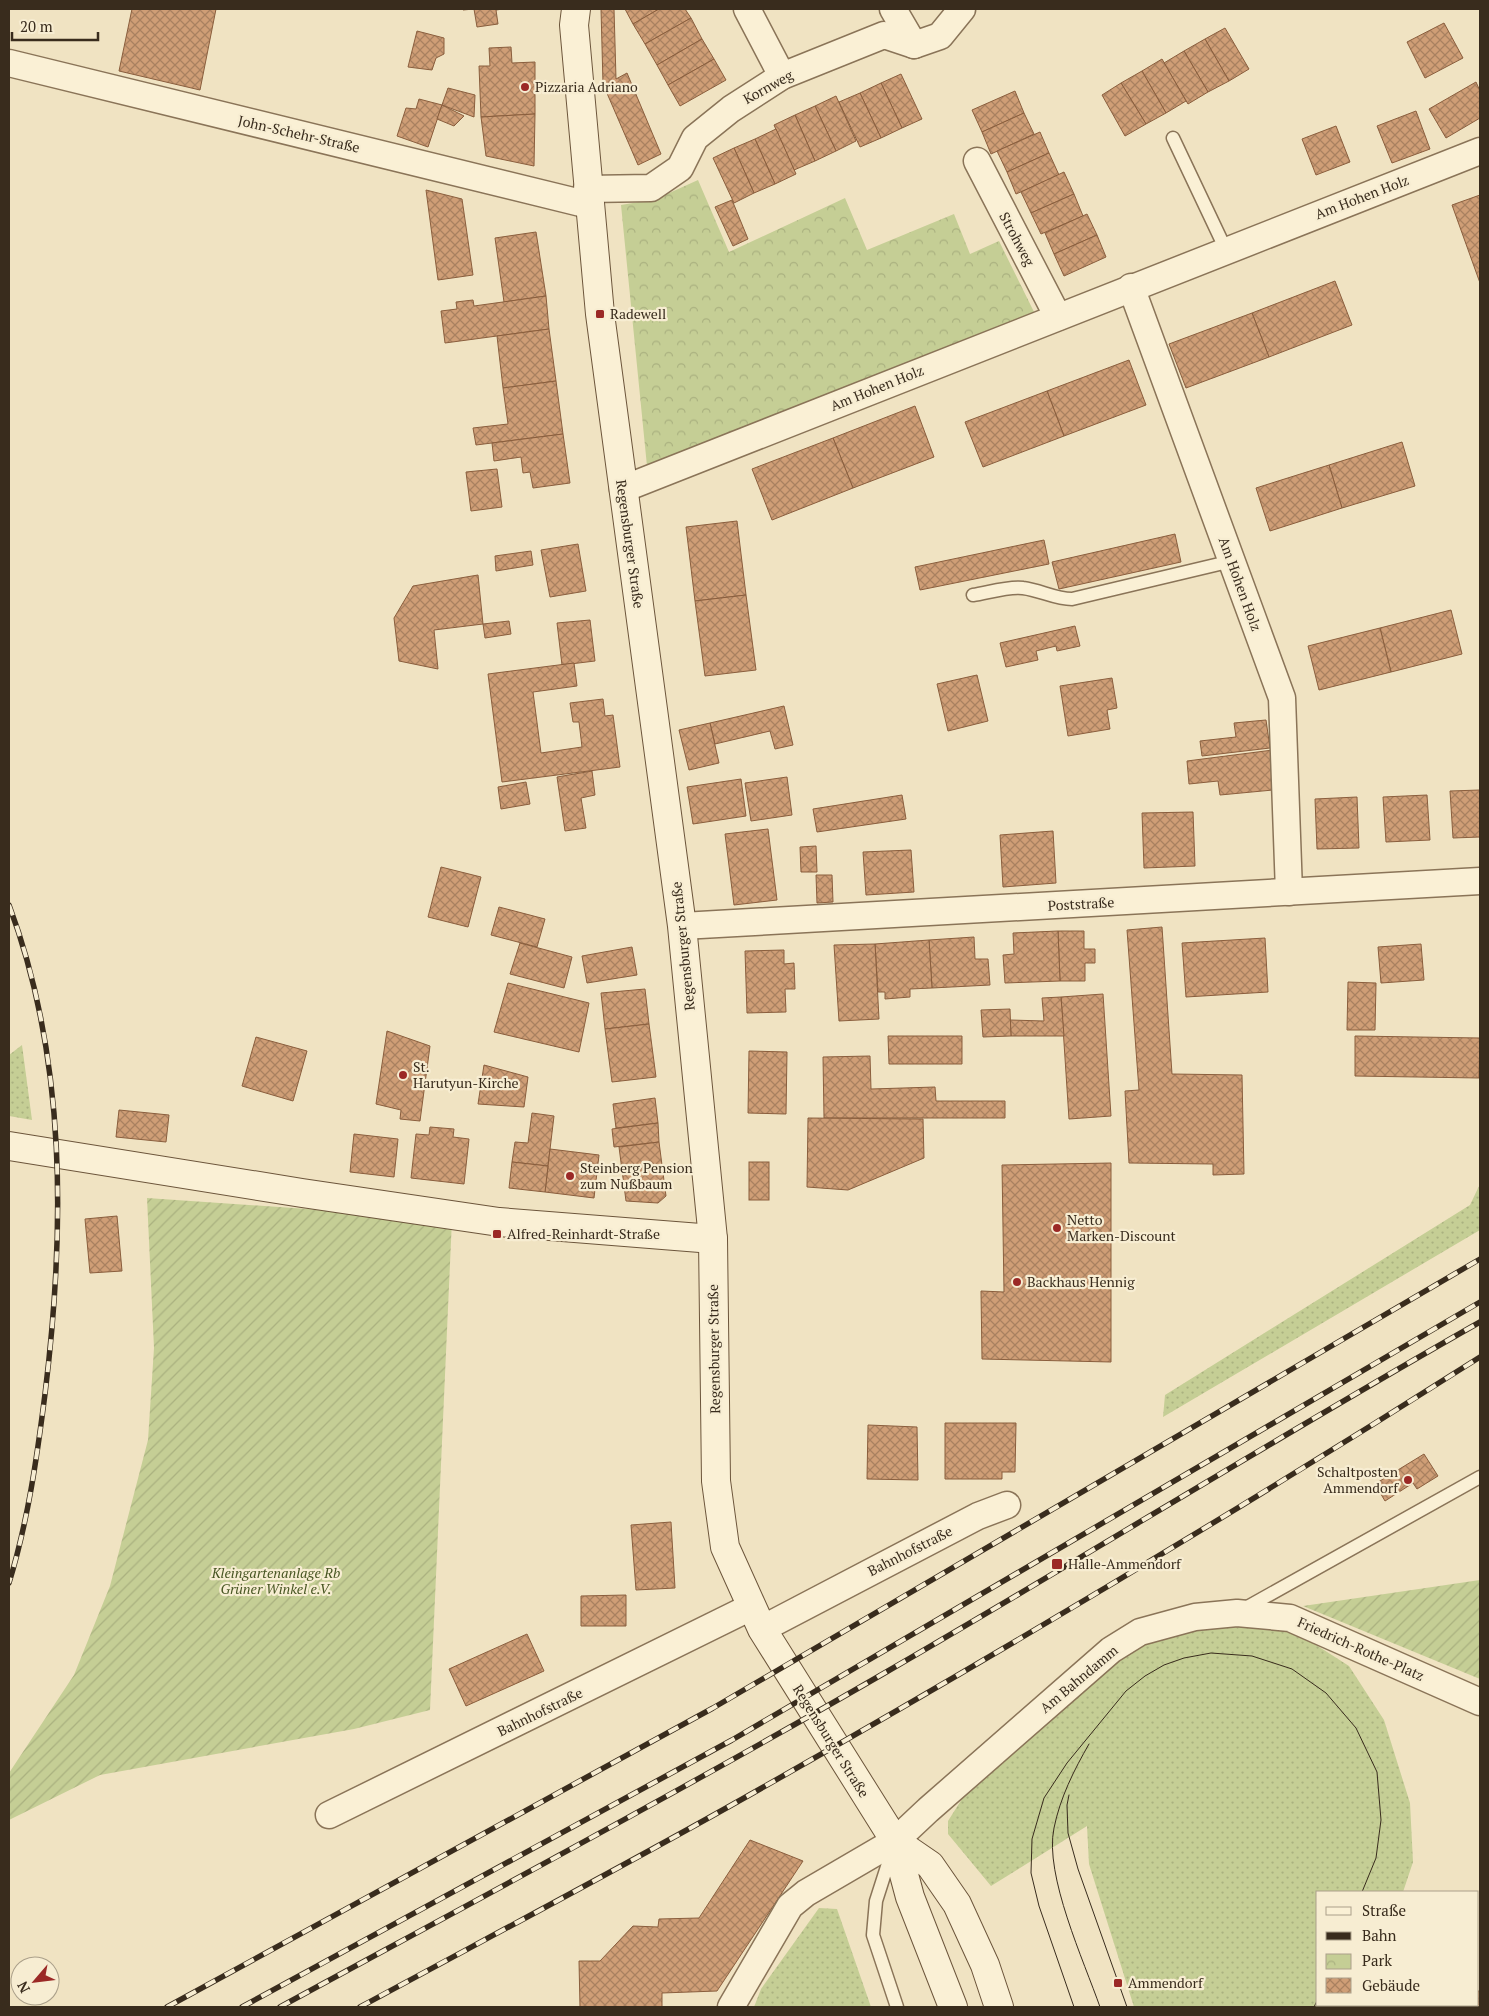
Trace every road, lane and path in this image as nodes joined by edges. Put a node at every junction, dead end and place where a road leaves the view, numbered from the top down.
1 (576, 9) edge
2 (747, 9) edge
3 (893, 9) edge
4 (962, 9) edge
5 (914, 45) junction
6 (9, 63) edge
7 (782, 76) junction
8 (1174, 138) dead end
9 (1480, 151) edge
10 (977, 161) dead end
11 (588, 197) junction
12 (1226, 250) junction
13 (1131, 287) junction
14 (1058, 317) junction
15 (623, 489) junction
16 (1232, 562) junction
17 (973, 595) dead end
18 (1480, 881) edge
19 (1289, 892) junction
20 (682, 926) junction
21 (9, 1146) edge
22 (713, 1239) junction
23 (1480, 1471) edge
24 (1476, 1479) edge
25 (1007, 1505) dead end
26 (1236, 1613) junction
27 (757, 1618) junction
28 (1480, 1702) edge
29 (330, 1815) dead end
30 (895, 1841) junction
31 (731, 2007) edge
32 (897, 2007) edge
33 (953, 2007) edge
34 (999, 2007) edge

1 - 11 main road, Regensburger Straße
2 - 7 street
3 - 5 street
4 - 5 street
5 - 7 street, Kornweg
6 - 11 street, John-Schehr-Straße
7 - 11 street, Kornweg
8 - 12 lane
9 - 12 street, Am Hohen Holz
10 - 14 street, Strohweg
11 - 15 main road, Regensburger Straße
12 - 13 street, Am Hohen Holz
13 - 14 street, Am Hohen Holz
13 - 16 street, Am Hohen Holz
14 - 15 street, Am Hohen Holz
15 - 20 main road, Regensburger Straße
16 - 17 lane
16 - 19 street, Am Hohen Holz
18 - 19 street, Poststraße
19 - 20 street, Poststraße
20 - 22 main road, Regensburger Straße
21 - 22 main road
22 - 27 main road, Regensburger Straße
23 - 24 lane, Am Bahndamm
24 - 26 lane, Am Bahndamm
25 - 27 street, Bahnhofstraße
26 - 28 street, Friedrich-Rothe-Platz
26 - 30 street, Am Bahndamm
27 - 29 street, Bahnhofstraße
27 - 30 main road, Regensburger Straße
30 - 31 street
30 - 32 lane
30 - 33 main road, Regensburger Straße
30 - 34 main road, Regensburger Straße

